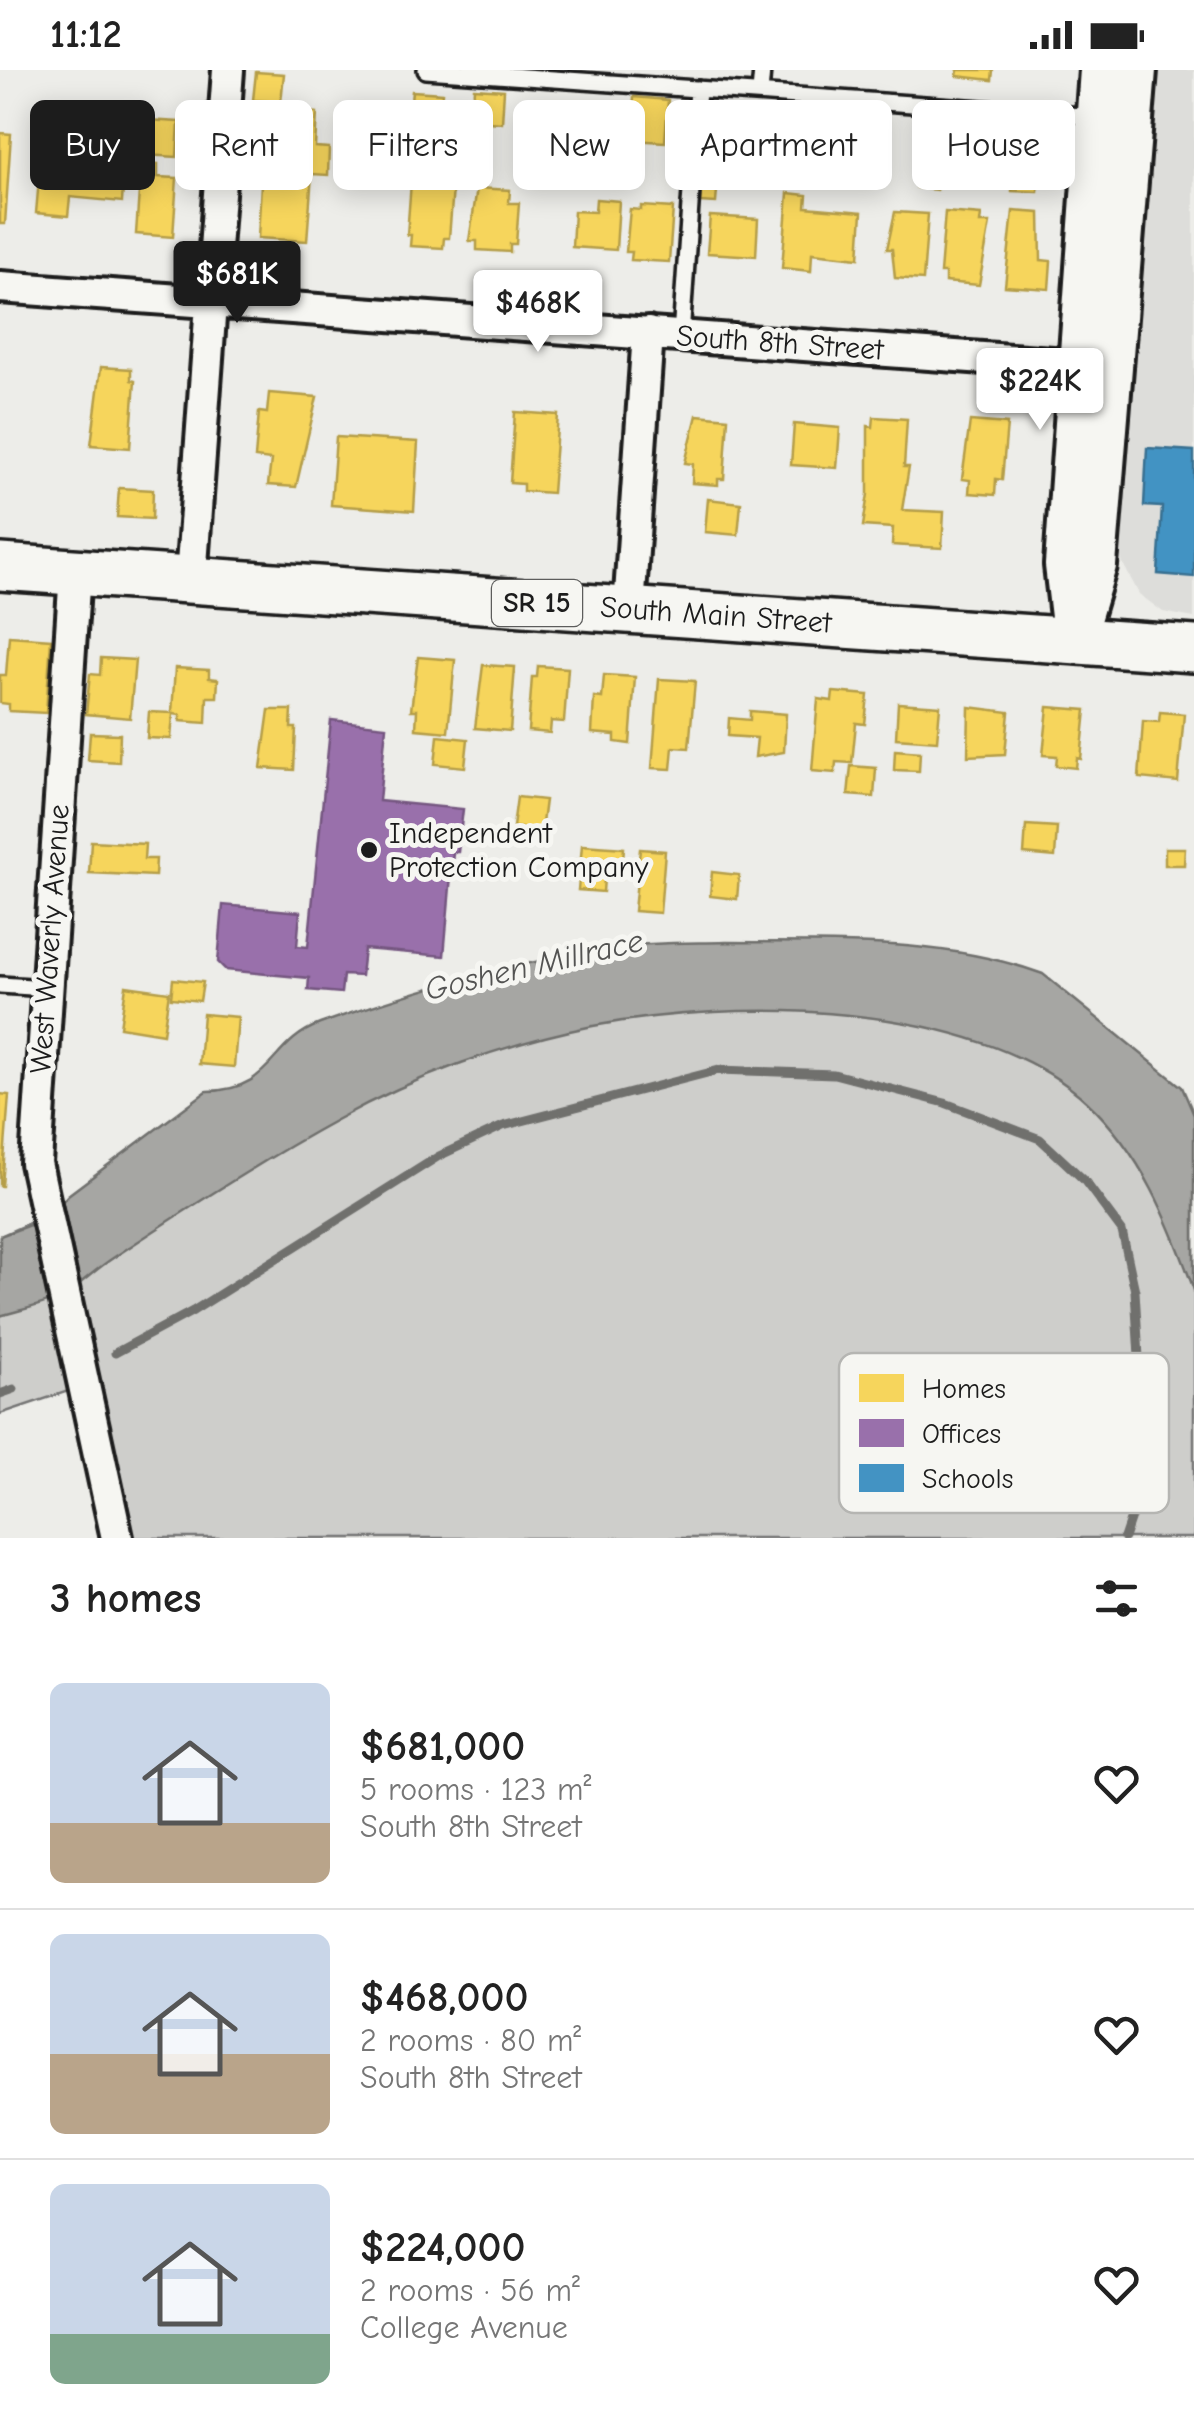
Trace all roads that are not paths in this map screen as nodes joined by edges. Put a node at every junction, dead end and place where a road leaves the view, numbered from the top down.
1 (228, 70) edge
2 (426, 70) edge
3 (762, 70) edge
4 (1100, 70) edge
5 (1136, 70) edge
6 (698, 89) junction
7 (760, 94) junction
8 (1096, 118) junction
9 (0, 287) edge
10 (209, 302) junction
11 (648, 333) junction
12 (681, 336) junction
13 (1080, 365) junction
14 (0, 567) edge
15 (75, 572) junction
16 (191, 579) junction
17 (628, 609) junction
18 (1074, 639) junction
19 (1194, 649) edge
20 (0, 984) edge
21 (47, 988) junction
22 (117, 1538) edge

1 - 10 street
2 - 6 lane
3 - 7 lane
4 - 8 main road
5 - 18 main road
6 - 7 lane
6 - 12 lane
7 - 8 lane
8 - 13 main road
9 - 10 street, South 8th Street
10 - 11 street, South 8th Street
10 - 16 street
11 - 12 street, South 8th Street
11 - 17 street
12 - 13 street, South 8th Street
13 - 18 main road
14 - 15 main road, South Main Street / SR 15
15 - 16 main road, South Main Street / SR 15
15 - 21 street, West Waverly Avenue
16 - 17 main road, South Main Street / SR 15
17 - 18 main road, South Main Street / SR 15
18 - 19 main road, SR 15
20 - 21 lane
21 - 22 street, West Waverly Avenue

